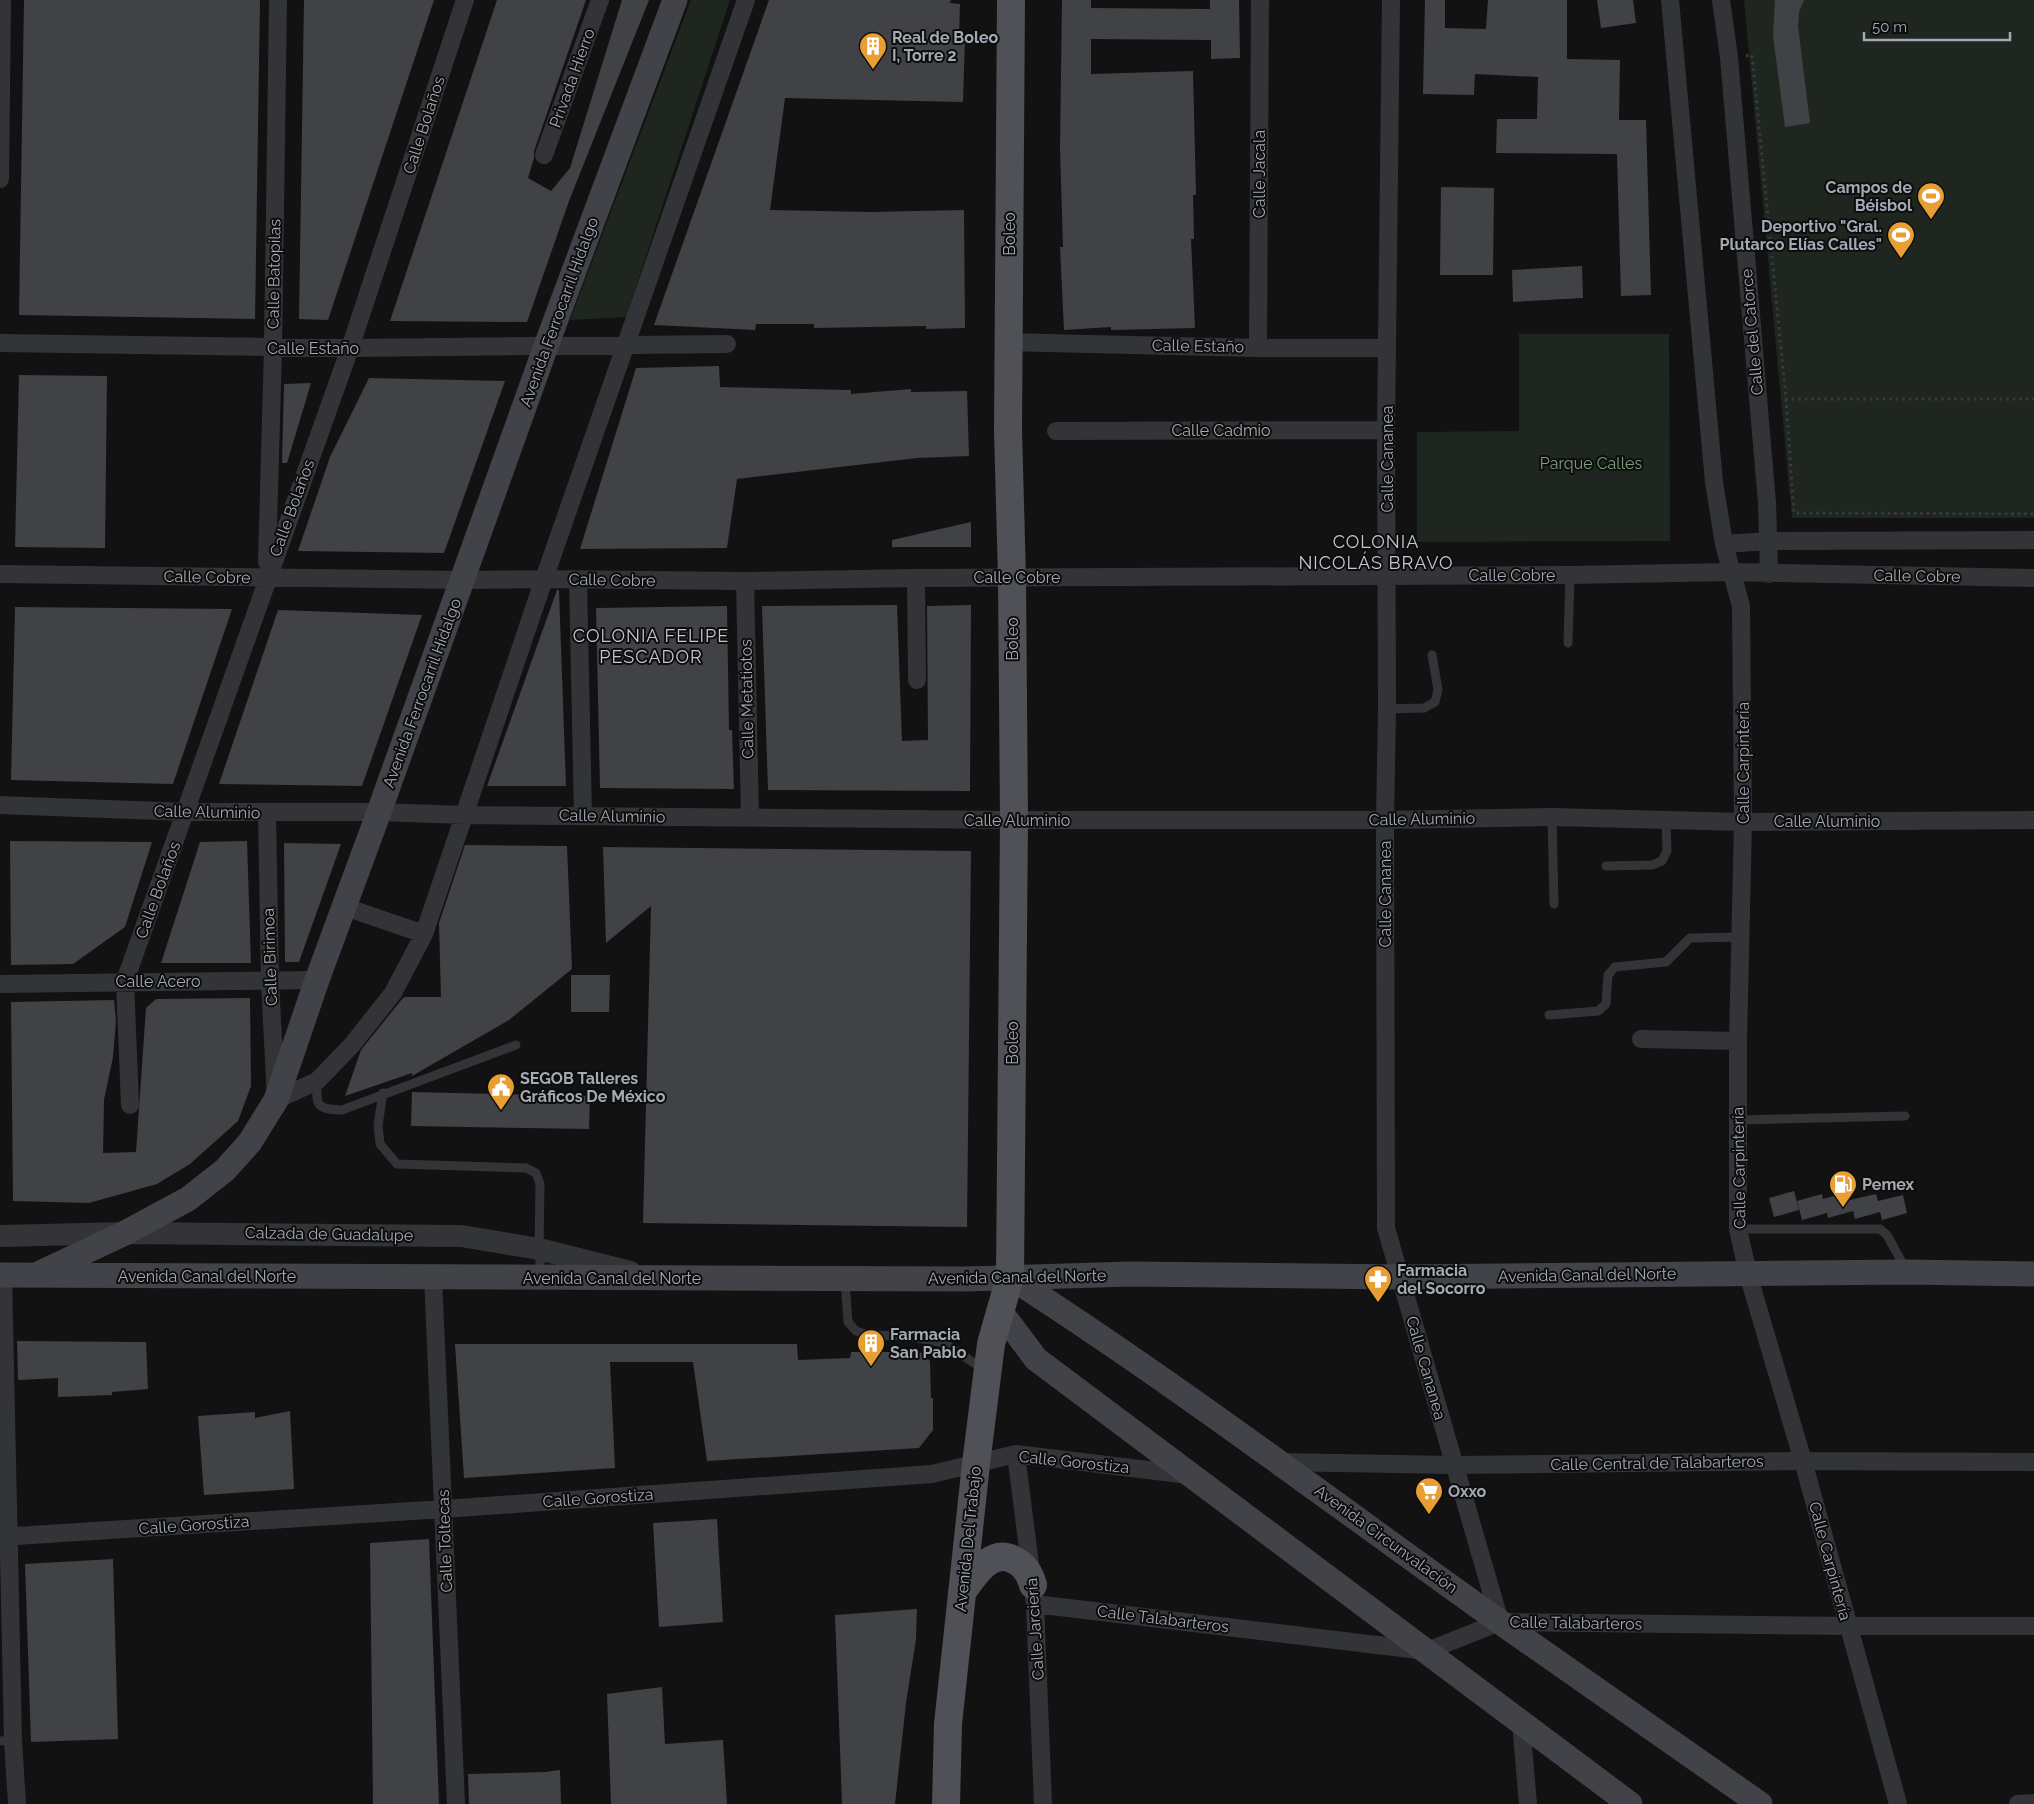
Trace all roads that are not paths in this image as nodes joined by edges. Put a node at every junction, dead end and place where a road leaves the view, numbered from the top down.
1 (2, 0) edge
2 (278, 0) edge
3 (465, 0) edge
4 (600, 0) edge
5 (675, 0) edge
6 (746, 0) edge
7 (1011, 0) edge
8 (1260, 0) edge
9 (1391, 0) edge
10 (1670, 0) edge
11 (1721, 0) edge
12 (544, 155) dead end
13 (0, 179) edge
14 (1008, 342) junction
15 (0, 343) edge
16 (626, 344) junction
17 (727, 344) dead end
18 (546, 346) junction
19 (273, 348) junction
20 (350, 348) junction
21 (1258, 348) junction
22 (1387, 348) junction
23 (1056, 430) dead end
24 (1386, 430) junction
25 (2034, 540) edge
26 (1769, 541) junction
27 (1724, 544) junction
28 (1730, 572) junction
29 (0, 574) edge
30 (1769, 574) junction
31 (1570, 575) junction
32 (1387, 576) junction
33 (267, 578) junction
34 (916, 578) junction
35 (1012, 578) junction
36 (2034, 578) edge
37 (544, 579) junction
38 (463, 580) junction
39 (578, 580) junction
40 (746, 581) junction
41 (1568, 643) dead end
42 (1432, 655) dead end
43 (917, 680) dead end
44 (1387, 709) junction
45 (0, 806) edge
46 (186, 812) junction
47 (379, 812) junction
48 (267, 813) junction
49 (465, 814) junction
50 (583, 815) junction
51 (750, 817) junction
52 (1552, 817) junction
53 (1014, 820) junction
54 (1385, 820) junction
55 (1666, 820) junction
56 (2034, 820) edge
57 (1744, 822) junction
58 (1606, 866) dead end
59 (1554, 904) dead end
60 (345, 907) junction
61 (424, 934) junction
62 (1741, 937) junction
63 (317, 980) junction
64 (125, 981) junction
65 (270, 981) junction
66 (0, 984) edge
67 (1549, 1015) dead end
68 (1641, 1039) dead end
69 (1738, 1041) junction
70 (516, 1045) dead end
71 (317, 1081) junction
72 (383, 1093) junction
73 (276, 1100) junction
74 (130, 1105) dead end
75 (1905, 1116) dead end
76 (1738, 1120) junction
77 (1738, 1229) junction
78 (125, 1233) junction
79 (0, 1236) edge
80 (539, 1249) junction
81 (1907, 1272) junction
82 (1748, 1274) junction
83 (2034, 1274) edge
84 (2, 1275) edge
85 (34, 1275) junction
86 (434, 1277) junction
87 (1010, 1277) junction
88 (541, 1278) junction
89 (653, 1278) junction
90 (845, 1278) junction
91 (1400, 1278) junction
92 (1000, 1311) junction
93 (987, 1372) junction
94 (1016, 1454) junction
95 (1803, 1461) junction
96 (1279, 1462) junction
97 (2034, 1462) edge
98 (976, 1464) junction
99 (1454, 1465) junction
100 (1193, 1475) junction
101 (444, 1509) junction
102 (4, 1537) edge
103 (962, 1592) junction
104 (1034, 1594) junction
105 (1500, 1622) junction
106 (1848, 1626) junction
107 (2034, 1626) edge
108 (1428, 1651) junction
109 (1521, 1723) junction
110 (7, 1740) edge
111 (2034, 1803) edge
112 (16, 1804) edge
113 (456, 1804) edge
114 (946, 1804) edge
115 (1042, 1804) edge
116 (1528, 1804) edge
117 (1630, 1804) edge
118 (1760, 1804) edge
119 (1898, 1804) edge
120 (2018, 1804) edge

1 - 13 street
2 - 19 street, Calle Batopilas
3 - 20 street, Calle Bolaños
4 - 12 street, Privada Hierro
5 - 18 main road, Avenida Ferrocarril Hidalgo
6 - 16 street
7 - 14 main road, Boleo
8 - 21 street, Calle Jacala
9 - 22 street, Calle Cananea
10 - 27 street
11 - 26 street, Calle del Catorce
14 - 21 street, Calle Estaño
14 - 35 main road, Boleo
15 - 19 street, Calle Estaño
16 - 17 street, Calle Estaño
16 - 18 street, Calle Estaño
16 - 37 street
18 - 20 street, Calle Estaño
18 - 38 main road, Avenida Ferrocarril Hidalgo
19 - 20 street, Calle Estaño
19 - 33 street, Calle Batopilas
20 - 33 street, Calle Bolaños
21 - 22 street, Calle Estaño
22 - 24 street, Calle Cananea
23 - 24 street, Calle Cadmio
24 - 32 street, Calle Cananea
25 - 26 street
26 - 27 street
26 - 30 street, Calle del Catorce
27 - 28 street
28 - 30 street, Calle Cobre
28 - 31 street, Calle Cobre
28 - 57 street, Calle Carpintería
29 - 33 street, Calle Cobre
30 - 36 street, Calle Cobre
31 - 32 street, Calle Cobre
31 - 41 lane
32 - 35 street, Calle Cobre
32 - 44 street, Calle Cananea
33 - 38 street, Calle Cobre
33 - 46 street, Calle Bolaños
34 - 35 street, Calle Cobre
34 - 40 street, Calle Cobre
34 - 43 street
35 - 53 main road, Boleo
37 - 38 street, Calle Cobre
37 - 39 street, Calle Cobre
37 - 49 street
38 - 47 main road, Avenida Ferrocarril Hidalgo
39 - 40 street, Calle Cobre
39 - 50 street
40 - 51 street, Calle Metatiotos
42 - 44 lane
44 - 54 street, Calle Cananea
45 - 46 street, Calle Aluminio
46 - 48 street, Calle Aluminio
46 - 64 street, Calle Bolaños
47 - 48 street, Calle Aluminio
47 - 49 street, Calle Aluminio
47 - 60 main road, Avenida Ferrocarril Hidalgo
48 - 65 street, Calle Birimoa
49 - 50 street, Calle Aluminio
49 - 61 street
50 - 51 street, Calle Aluminio
51 - 53 street, Calle Aluminio
52 - 54 street, Calle Aluminio
52 - 55 street, Calle Aluminio
52 - 59 lane
53 - 54 street, Calle Aluminio
53 - 87 main road, Boleo
54 - 91 street, Calle Cananea
55 - 57 street, Calle Aluminio
55 - 58 lane
56 - 57 street, Calle Aluminio
57 - 62 street, Calle Carpintería
60 - 61 street
60 - 63 main road, Avenida Ferrocarril Hidalgo
61 - 71 street
62 - 67 lane
62 - 69 street, Calle Carpintería
63 - 65 street, Calle Acero
63 - 73 main road, Avenida Ferrocarril Hidalgo
64 - 65 street, Calle Acero
64 - 66 street, Calle Acero
64 - 74 street, Calle Bolaños
65 - 73 street, Calle Birimoa
68 - 69 street
69 - 76 street, Calle Carpintería
70 - 72 lane
71 - 72 lane
71 - 73 street
72 - 80 lane
73 - 78 main road, Avenida Ferrocarril Hidalgo
75 - 76 lane
76 - 77 street, Calle Carpintería
77 - 81 lane
77 - 82 street, Calle Carpintería
78 - 79 street, Calzada de Guadalupe
78 - 80 street, Calzada de Guadalupe
78 - 85 main road, Avenida Ferrocarril Hidalgo
80 - 88 lane
80 - 89 street, Calzada de Guadalupe
81 - 82 main road, Avenida Canal del Norte
81 - 83 main road, Avenida Canal del Norte
82 - 91 main road, Avenida Canal del Norte
82 - 95 street, Calle Carpintería
84 - 85 main road, Avenida Canal del Norte
84 - 102 street
85 - 86 main road, Avenida Canal del Norte
86 - 88 main road, Avenida Canal del Norte
86 - 101 street, Calle Toltecas
87 - 90 main road, Avenida Canal del Norte
87 - 91 main road, Avenida Canal del Norte
87 - 92 main road, Avenida Del Trabajo
87 - 96 main road, Avenida Circunvalación
88 - 89 main road, Avenida Canal del Norte
89 - 90 main road, Avenida Canal del Norte
90 - 93 lane
91 - 99 street, Calle Cananea
92 - 93 main road, Avenida Del Trabajo
92 - 100 main road
93 - 98 main road, Avenida Del Trabajo
94 - 98 street, Calle Gorostiza
94 - 100 street, Calle Gorostiza
94 - 104 street, Calle Jarciería
95 - 97 street, Calle Central de Talabarteros
95 - 99 street, Calle Central de Talabarteros
95 - 106 street, Calle Carpintería
96 - 99 street, Calle Central de Talabarteros
96 - 105 main road, Avenida Circunvalación
98 - 101 street, Calle Gorostiza
98 - 103 main road, Avenida Del Trabajo
99 - 105 street, Calle Cananea
100 - 108 main road
101 - 102 street, Calle Gorostiza
101 - 113 street, Calle Toltecas
102 - 110 street
103 - 104 main road
103 - 114 main road, Avenida Del Trabajo
104 - 108 street, Calle Talabarteros
104 - 115 street, Calle Jarciería
105 - 106 street, Calle Talabarteros
105 - 108 street, Calle Talabarteros
105 - 118 main road, Avenida Circunvalación
106 - 107 street, Calle Talabarteros
106 - 119 street, Calle Carpintería
108 - 109 main road
109 - 116 street
109 - 117 main road
110 - 112 street
111 - 120 street

